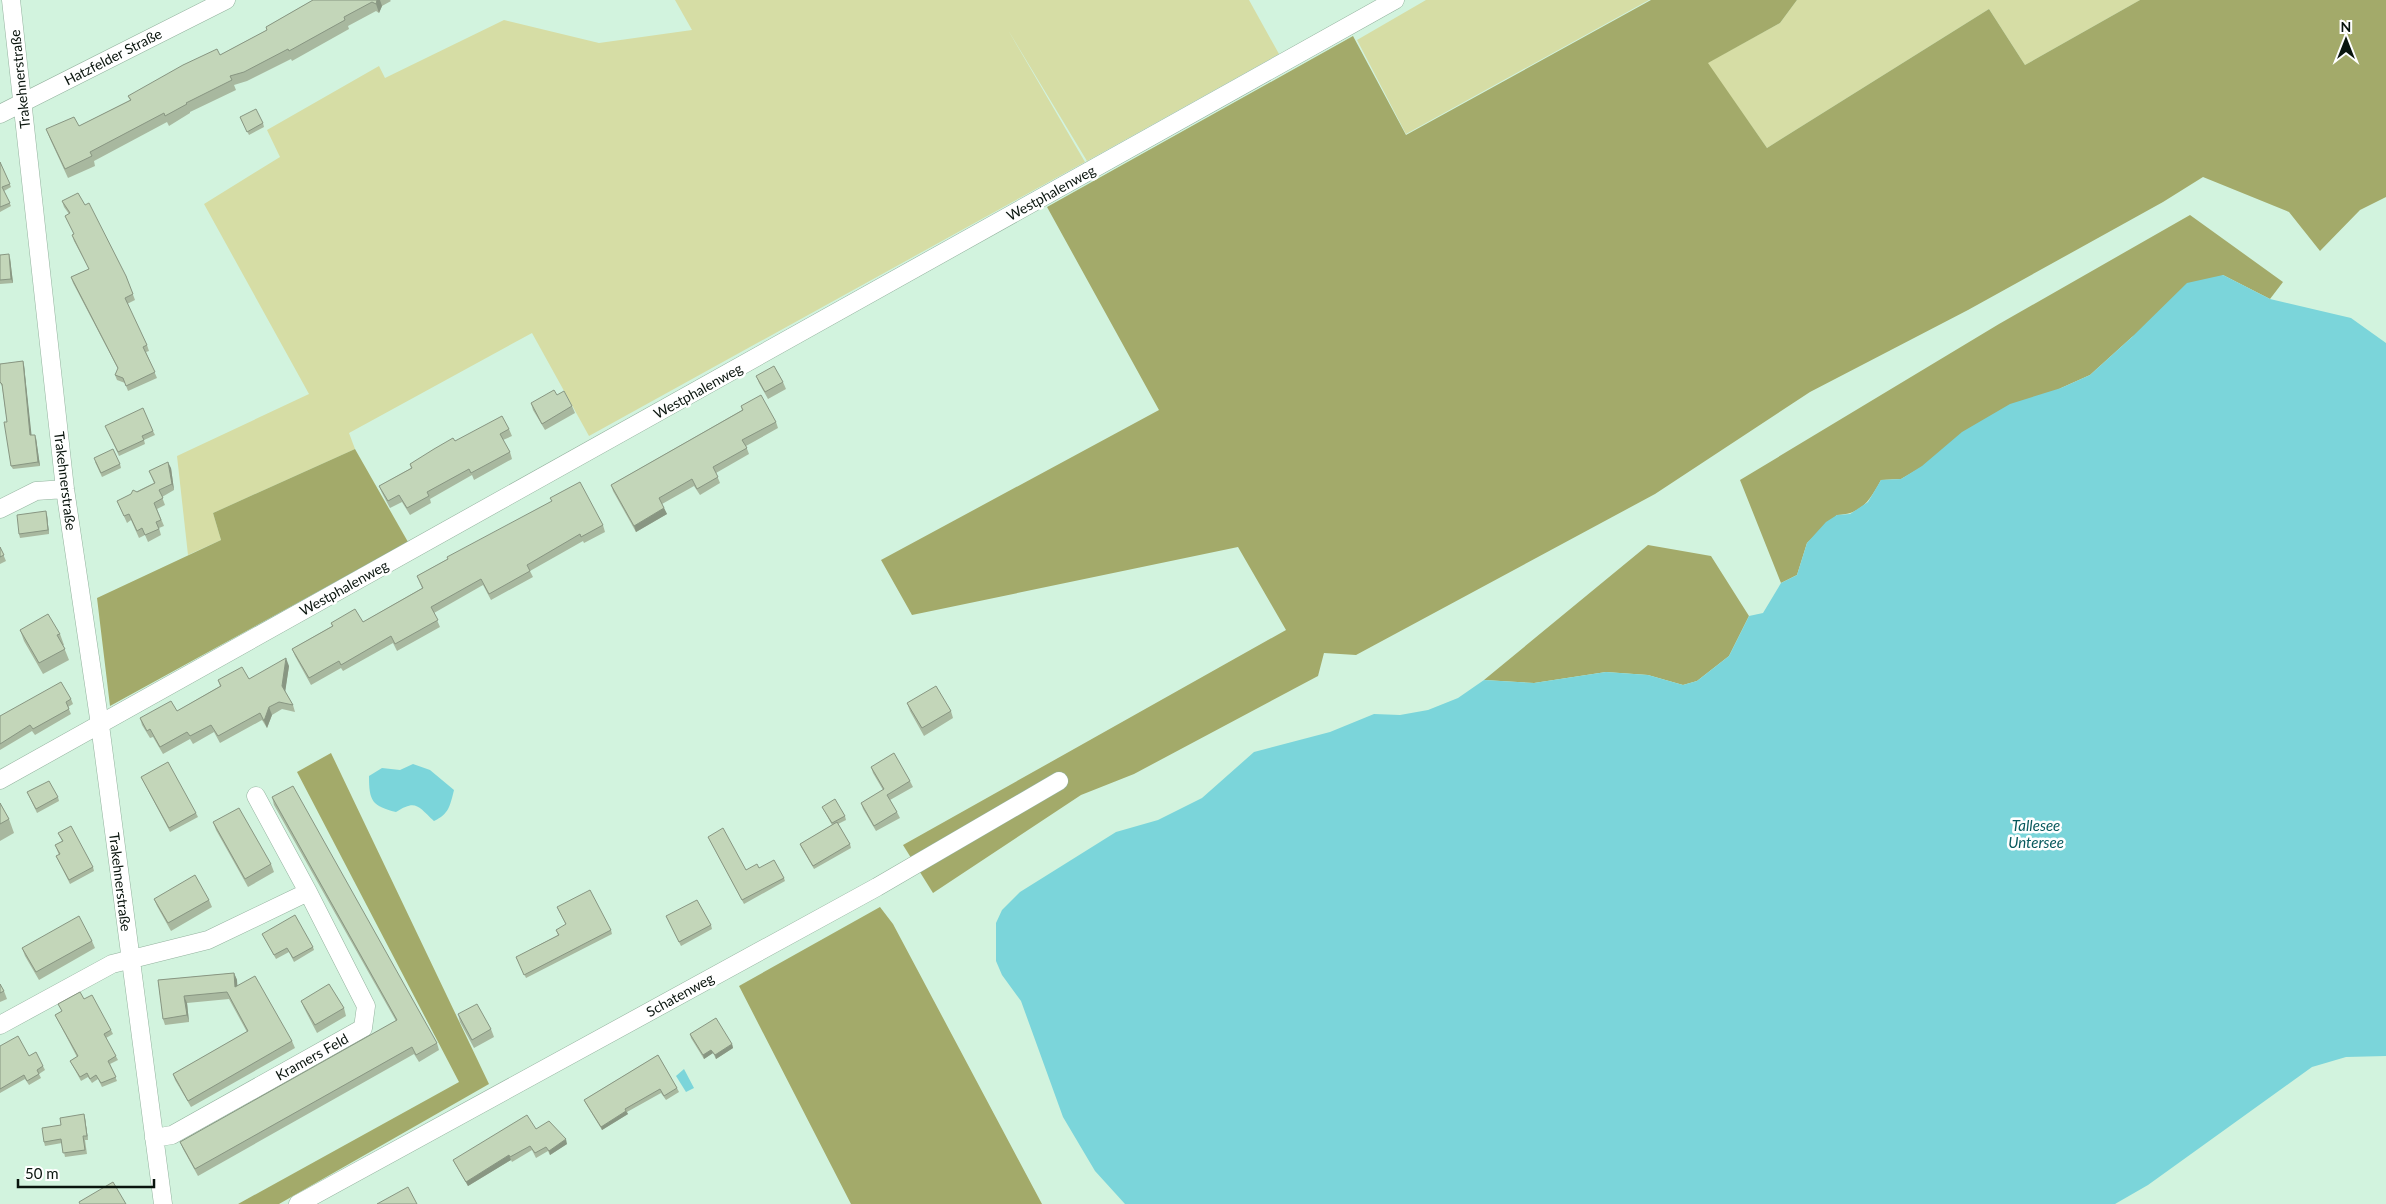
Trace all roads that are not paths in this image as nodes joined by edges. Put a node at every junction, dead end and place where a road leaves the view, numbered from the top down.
1 (11, 0) edge
2 (226, 0) edge
3 (1395, 0) edge
4 (22, 103) junction
5 (0, 114) edge
6 (65, 488) junction
7 (0, 509) edge
8 (100, 725) junction
9 (0, 780) edge
10 (1058, 781) dead end
11 (256, 796) dead end
12 (308, 892) junction
13 (130, 961) junction
14 (0, 1025) edge
15 (154, 1138) junction
16 (163, 1204) edge
17 (298, 1204) edge

1 - 4 street, Trakehnerstraße
2 - 4 street, Hatzfelder Straße
3 - 8 street, Westphalenweg
4 - 5 street, Hatzfelder Straße
4 - 6 street, Trakehnerstraße
6 - 7 street
6 - 8 street, Trakehnerstraße
8 - 9 street, Westphalenweg
8 - 13 street, Trakehnerstraße
10 - 17 street, Schatenweg
11 - 12 street, Kramers Feld
12 - 13 street
12 - 15 street, Kramers Feld
13 - 14 street
13 - 15 street, Trakehnerstraße
15 - 16 street, Trakehnerstraße

